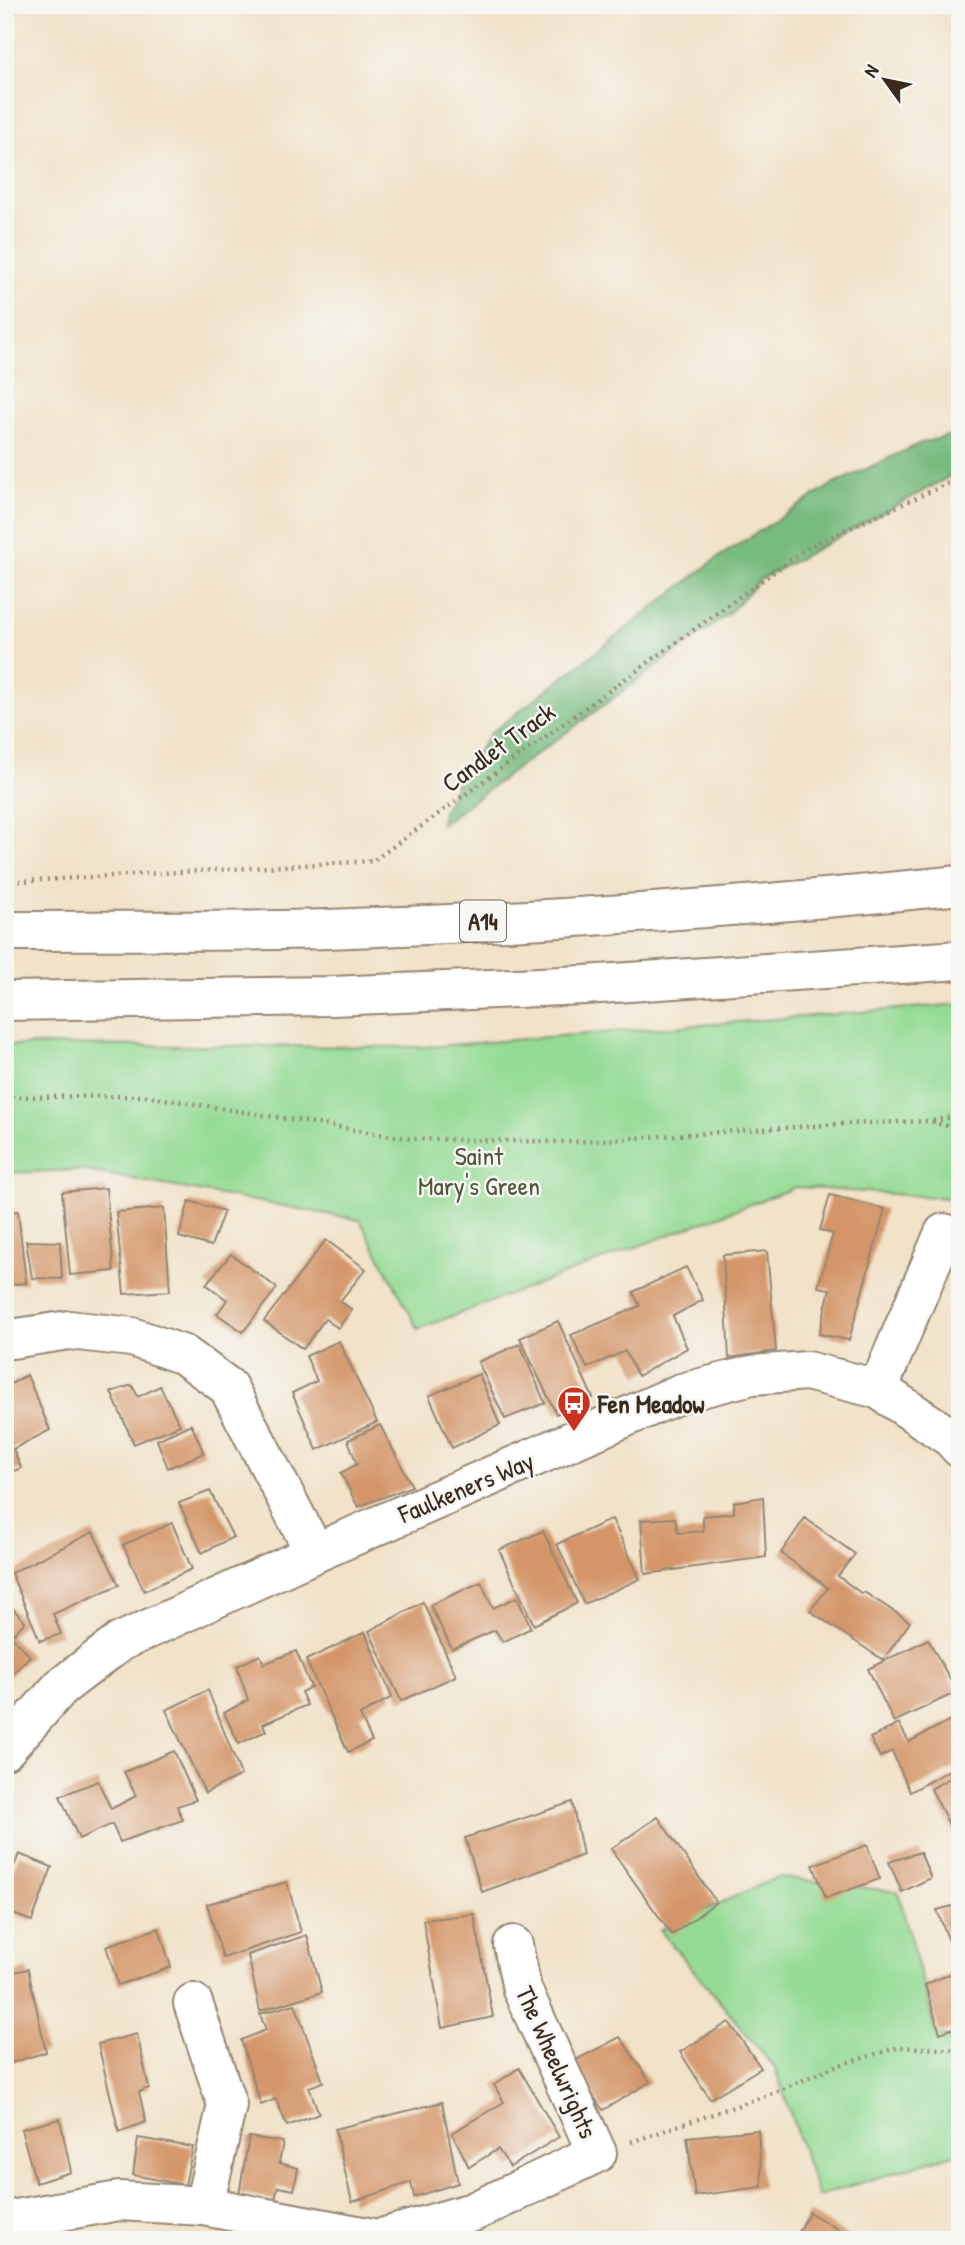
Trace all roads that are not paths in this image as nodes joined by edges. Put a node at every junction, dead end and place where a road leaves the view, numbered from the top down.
1 (960, 885) edge
2 (5, 931) edge
3 (960, 960) edge
4 (5, 1001) edge
5 (944, 1233) dead end
6 (5, 1339) edge
7 (878, 1389) junction
8 (960, 1448) edge
9 (315, 1553) junction
10 (5, 1750) edge
11 (513, 1945) dead end
12 (193, 2003) dead end
13 (204, 2206) junction
14 (5, 2221) edge

1 - 2 main road, A14
3 - 4 main road
5 - 7 main road
6 - 9 main road
7 - 8 main road, Faulkeners Way
7 - 9 main road, Faulkeners Way
9 - 10 main road, Faulkeners Way
11 - 13 main road, The Wheelwrights
12 - 13 main road
13 - 14 main road, The Wheelwrights

